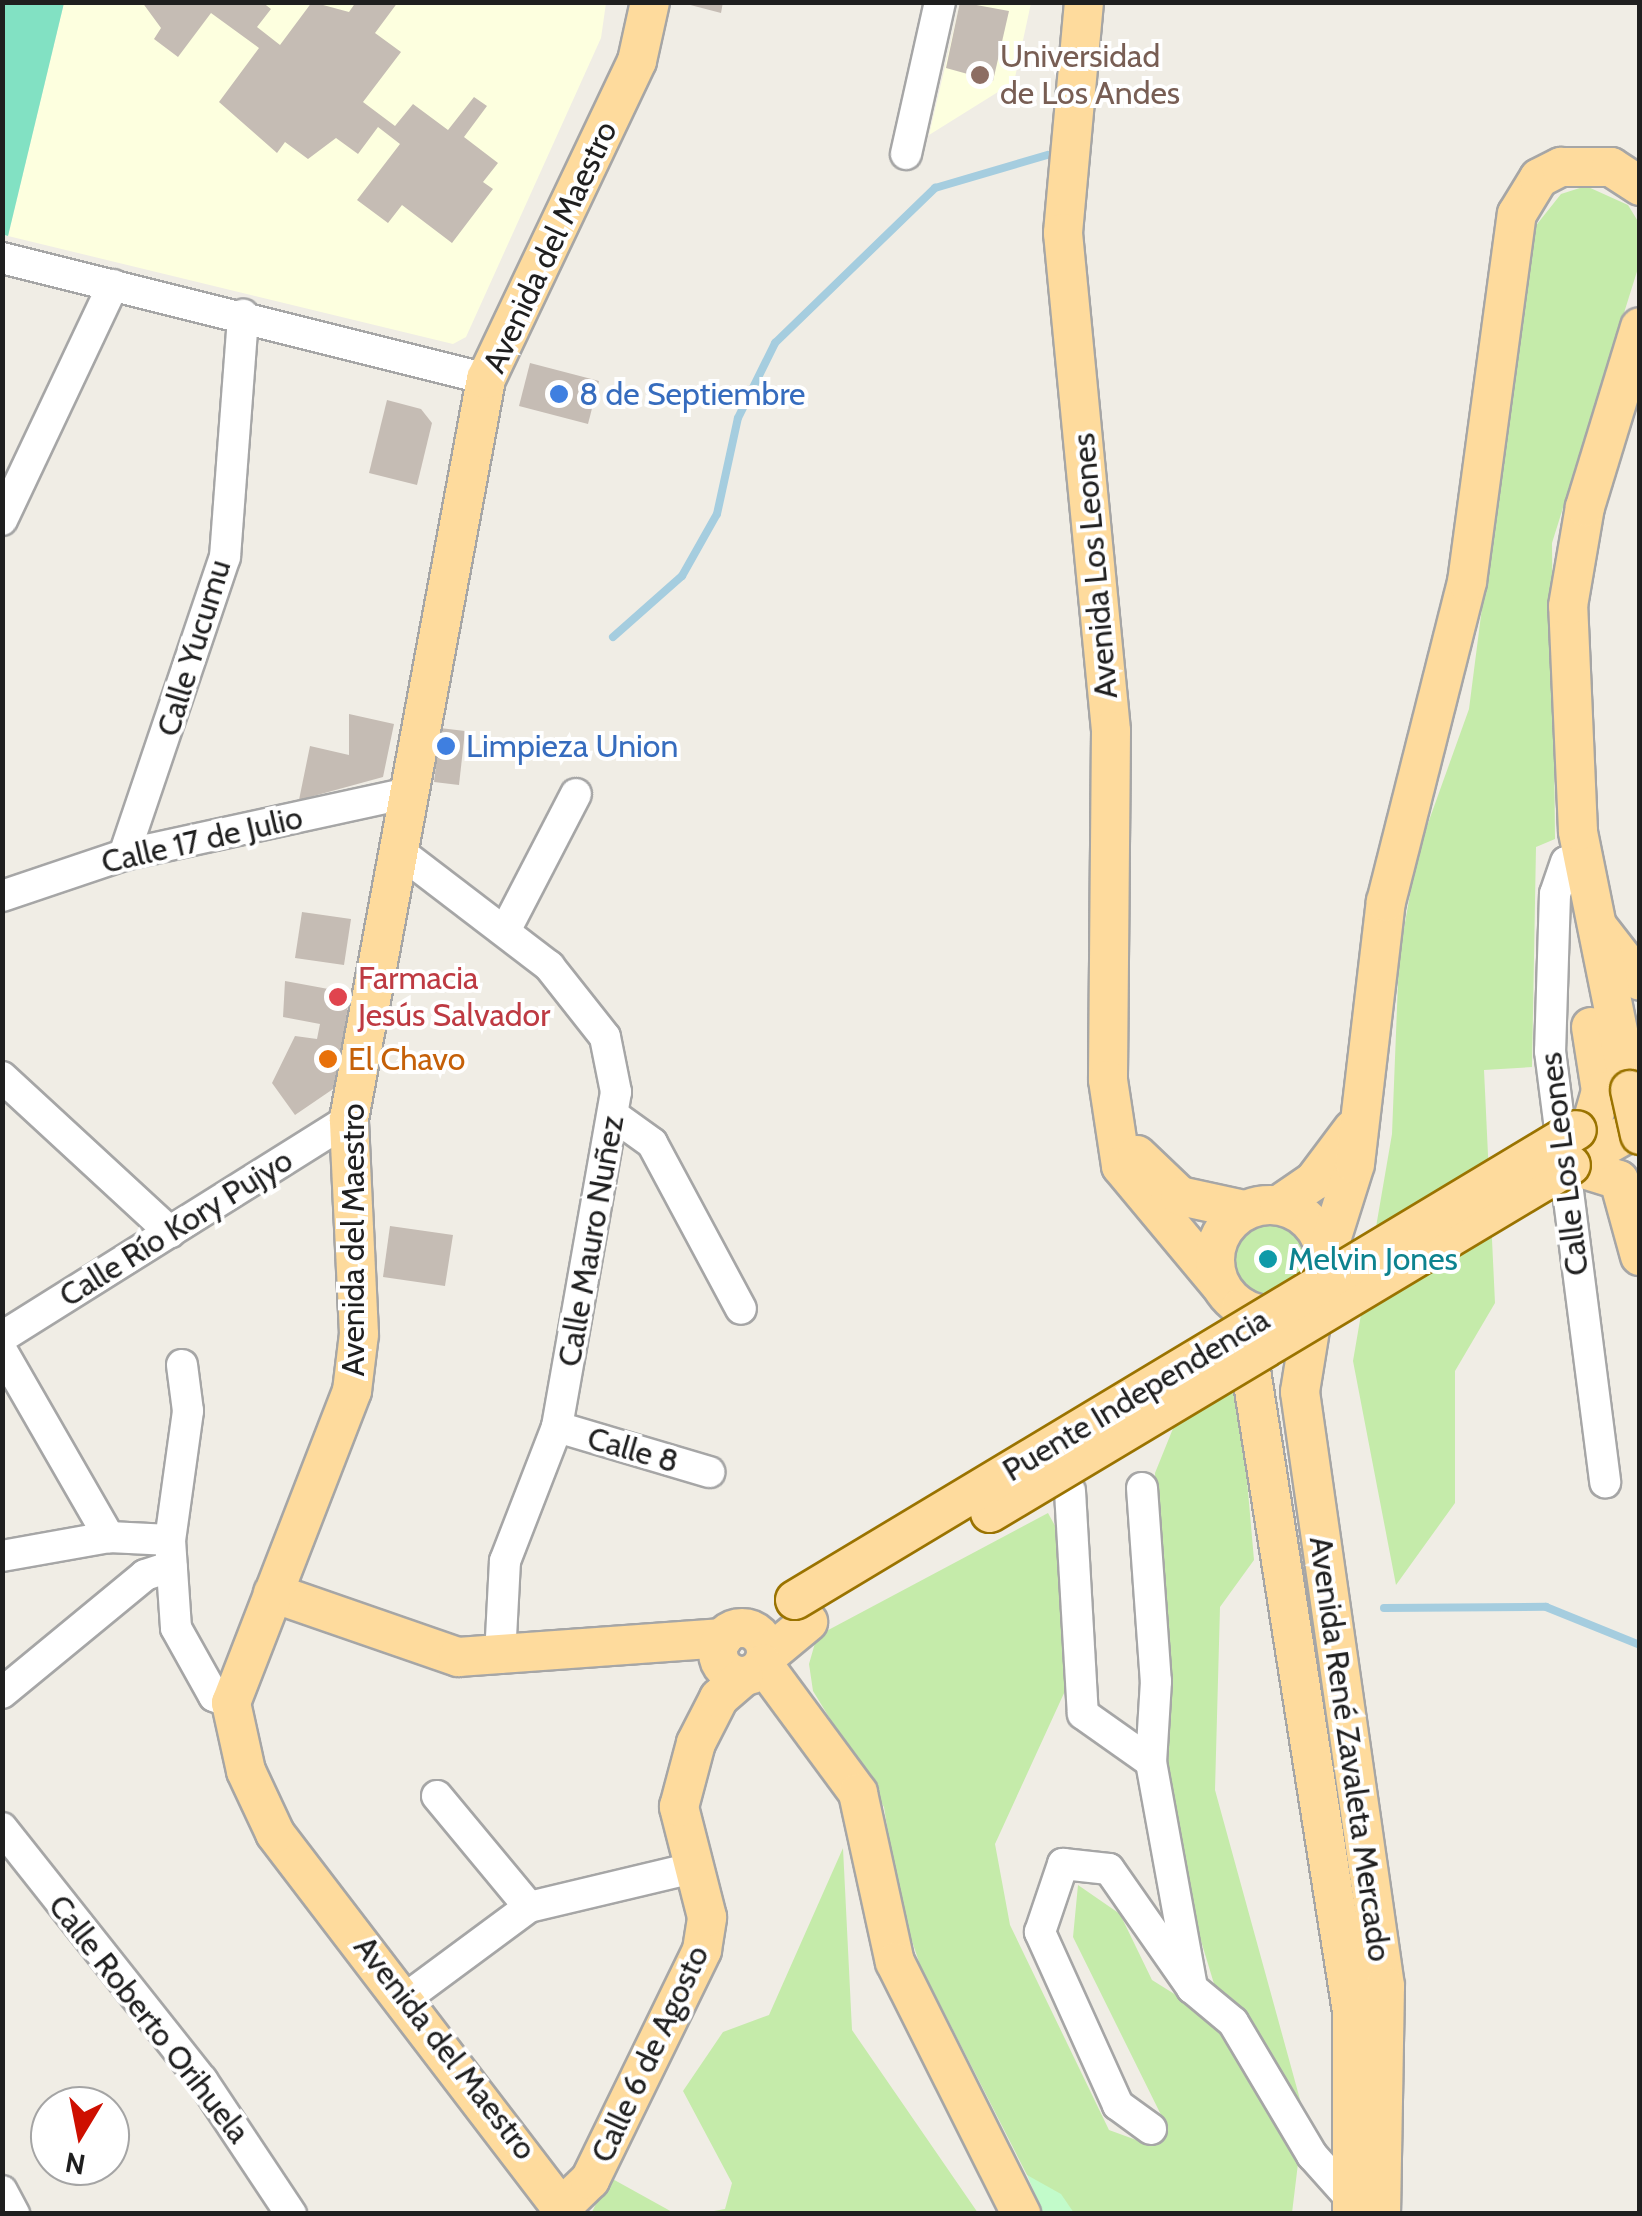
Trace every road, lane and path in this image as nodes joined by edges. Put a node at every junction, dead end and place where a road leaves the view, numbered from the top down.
1 (650, 2) edge
2 (940, 2) edge
3 (1084, 2) edge
4 (906, 154) dead end
5 (1640, 186) edge
6 (2, 258) edge
7 (113, 285) junction
8 (243, 315) junction
9 (1640, 328) edge
10 (486, 380) junction
11 (2, 520) edge
12 (404, 794) junction
13 (576, 794) dead end
14 (396, 849) junction
15 (124, 855) junction
16 (1582, 858) junction
17 (2, 896) edge
18 (1593, 921) junction
19 (506, 929) junction
20 (1640, 981) edge
21 (2, 1078) edge
22 (1636, 1106) edge
23 (613, 1115) junction
24 (349, 1119) junction
25 (1116, 1130) junction
26 (1354, 1130) junction
27 (1640, 1135) edge
28 (1580, 1138) junction
29 (1262, 1208) junction
30 (170, 1232) junction
31 (1640, 1256) edge
32 (1322, 1271) junction
33 (1231, 1297) junction
34 (741, 1309) dead end
35 (2, 1336) edge
36 (2, 1352) edge
37 (182, 1365) dead end
38 (557, 1427) junction
39 (709, 1472) dead end
40 (1605, 1483) dead end
41 (1142, 1488) dead end
42 (1070, 1490) dead end
43 (110, 1538) junction
44 (171, 1553) junction
45 (2, 1556) edge
46 (273, 1592) junction
47 (748, 1652) junction
48 (500, 1658) junction
49 (2, 1693) edge
50 (231, 1704) junction
51 (1151, 1762) junction
52 (437, 1796) dead end
53 (2, 1828) edge
54 (693, 1868) junction
55 (529, 1906) junction
56 (1192, 1988) junction
57 (406, 1998) junction
58 (1151, 2129) dead end
59 (2, 2191) edge
60 (565, 2209) edge
61 (1362, 2210) edge
62 (14, 2214) edge
63 (291, 2214) edge
64 (1021, 2214) edge

1 - 10 main road, Avenida del Maestro
2 - 4 street
3 - 25 main road, Avenida Los Leones
5 - 26 main road
6 - 7 street
7 - 8 street
7 - 11 street
8 - 10 street
8 - 15 street, Calle Yucumu
9 - 16 main road
10 - 12 main road, Avenida del Maestro
12 - 14 main road, Avenida del Maestro
12 - 15 street, Calle 17 de Julio
13 - 19 street
14 - 19 street, Calle Mauro Nuñez
14 - 24 main road, Avenida del Maestro
15 - 17 street, Calle 17 de Julio
16 - 18 main road
16 - 40 street, Calle Los Leones
18 - 20 main road
18 - 22 main road
18 - 28 main road
19 - 23 street, Calle Mauro Nuñez
21 - 30 street
22 - 27 main road, bridge
22 - 28 main road
22 - 28 main road
23 - 34 street
23 - 38 street, Calle Mauro Nuñez
24 - 30 street, Calle Río Kory Pujyo
24 - 46 main road, Avenida del Maestro
25 - 29 main road
25 - 33 main road, Avenida Los Leones
26 - 29 main road
26 - 32 main road
28 - 31 main road
28 - 47 main road, Puente Independencia, bridge
29 - 32 main road
29 - 33 main road
30 - 35 street, Calle Río Kory Pujyo
32 - 33 main road
32 - 61 main road, Avenida René Zavaleta Mercado
33 - 61 main road, Avenida René Zavaleta Mercado
36 - 43 street
37 - 44 street
38 - 39 street, Calle 8
38 - 48 street, Calle Mauro Nuñez
41 - 51 street
42 - 51 street
43 - 44 street
43 - 45 street
44 - 49 street
44 - 50 street
46 - 48 main road
46 - 50 main road, Avenida del Maestro
47 - 48 main road
47 - 54 main road, Calle 6 de Agosto
47 - 64 main road
50 - 57 main road, Avenida del Maestro
51 - 56 street
52 - 55 street
53 - 63 street, Calle Roberto Orihuela
54 - 55 street
54 - 60 main road, Calle 6 de Agosto
55 - 57 street
56 - 58 street
56 - 61 street
57 - 60 main road, Avenida del Maestro
59 - 62 street

